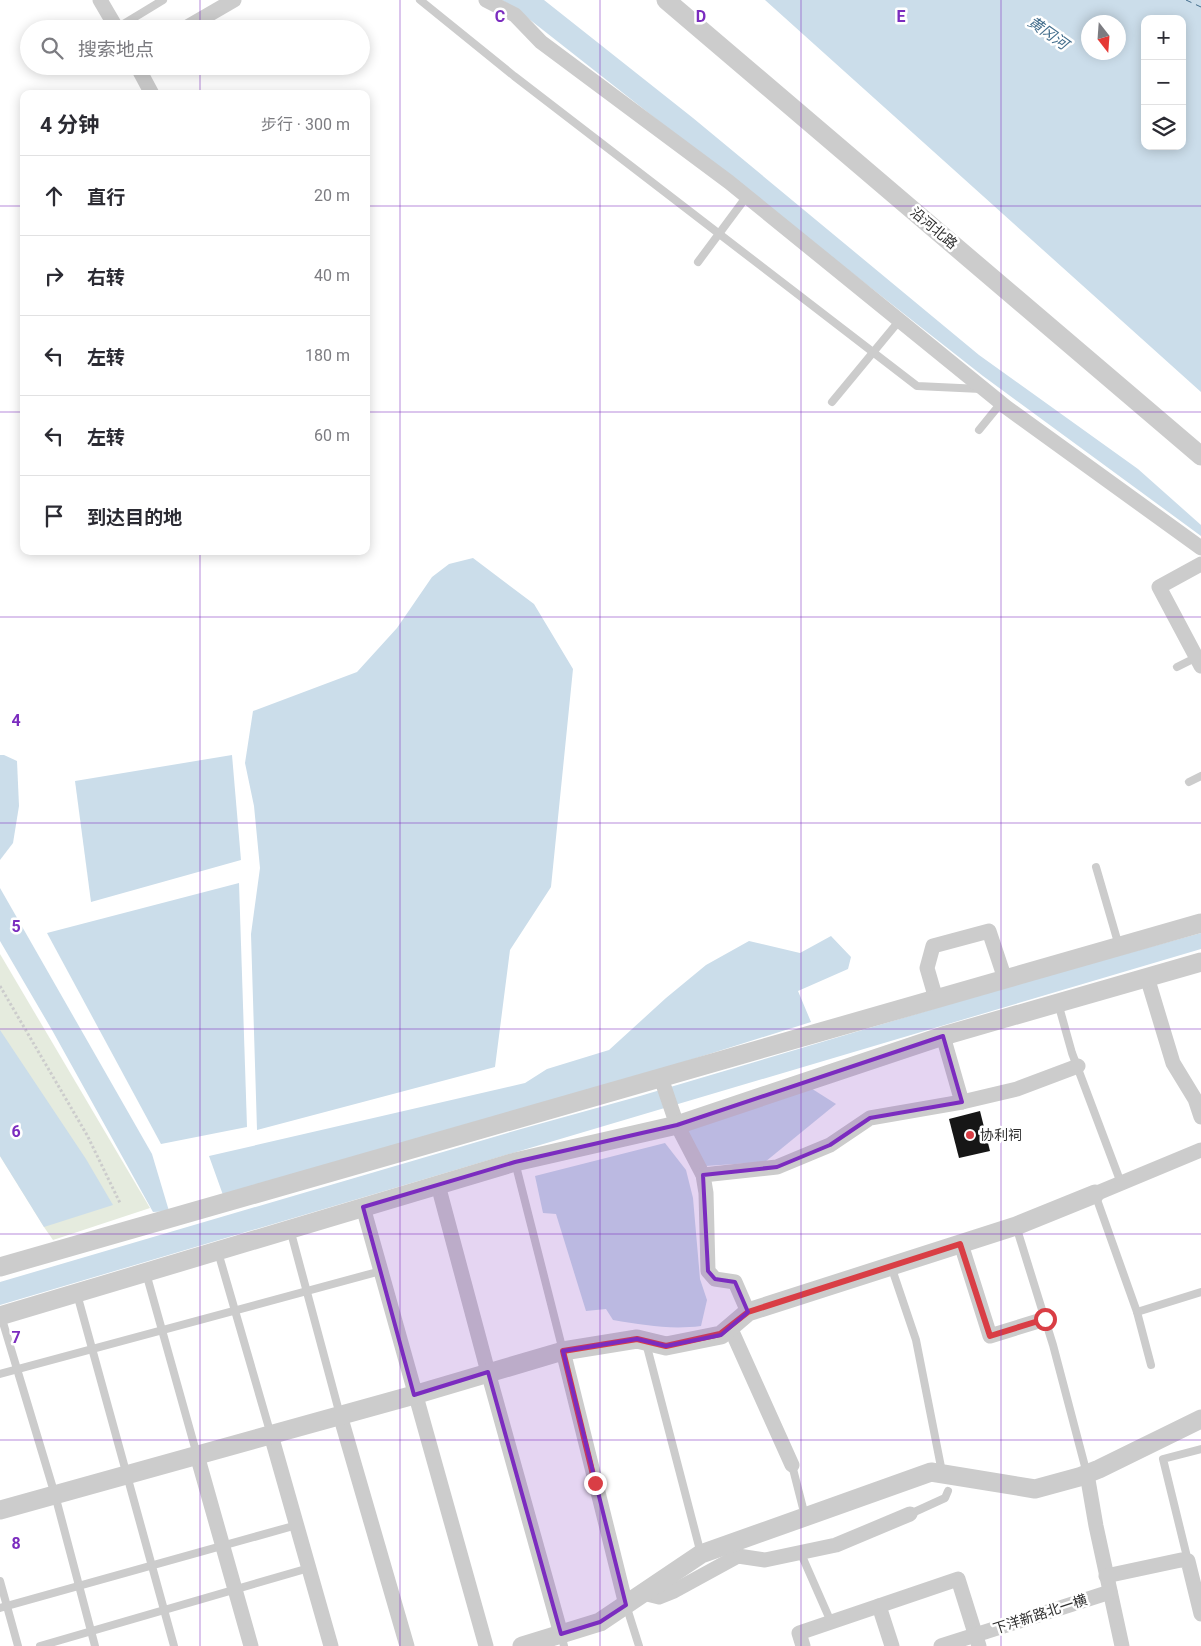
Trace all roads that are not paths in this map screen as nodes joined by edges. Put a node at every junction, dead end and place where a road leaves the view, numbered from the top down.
1 (100, 0) edge
2 (163, 0) edge
3 (234, 0) edge
4 (420, 0) edge
5 (486, 0) edge
6 (666, 0) edge
7 (112, 20) edge
8 (130, 20) edge
9 (200, 20) edge
10 (142, 75) edge
11 (150, 90) edge
12 (747, 196) junction
13 (698, 262) dead end
14 (900, 322) junction
15 (983, 389) junction
16 (832, 402) dead end
17 (1001, 404) junction
18 (979, 430) dead end
19 (1201, 456) edge
20 (1201, 548) edge
21 (1201, 564) edge
22 (1201, 655) edge
23 (1201, 666) edge
24 (1177, 667) dead end
25 (1201, 776) edge
26 (1189, 782) dead end
27 (1096, 867) dead end
28 (1201, 923) edge
29 (1119, 946) junction
30 (1201, 962) edge
31 (1147, 977) junction
32 (1005, 979) junction
33 (936, 1000) junction
34 (1058, 1003) junction
35 (943, 1036) junction
36 (1078, 1066) junction
37 (661, 1078) junction
38 (962, 1102) junction
39 (1201, 1117) edge
40 (677, 1125) junction
41 (1201, 1150) edge
42 (516, 1162) junction
43 (703, 1175) junction
44 (1122, 1183) junction
45 (438, 1185) junction
46 (1095, 1194) junction
47 (363, 1207) junction
48 (1016, 1226) junction
49 (290, 1229) junction
50 (960, 1244) junction
51 (218, 1252) junction
52 (891, 1266) junction
53 (0, 1267) edge
54 (381, 1271) junction
55 (146, 1272) junction
56 (307, 1291) junction
57 (1201, 1292) edge
58 (77, 1294) junction
59 (234, 1310) junction
60 (748, 1312) junction
61 (1137, 1312) junction
62 (1, 1316) edge
63 (1045, 1319) junction
64 (730, 1327) junction
65 (162, 1330) junction
66 (646, 1341) junction
67 (92, 1349) junction
68 (563, 1351) junction
69 (1151, 1365) dead end
70 (17, 1369) junction
71 (488, 1372) junction
72 (0, 1374) edge
73 (414, 1395) junction
74 (340, 1416) junction
75 (1201, 1419) edge
76 (271, 1435) junction
77 (1201, 1449) edge
78 (197, 1455) junction
79 (792, 1464) joint
80 (1087, 1474) junction
81 (126, 1475) junction
82 (945, 1483) junction
83 (55, 1495) junction
84 (0, 1510) edge
85 (910, 1514) joint
86 (806, 1517) junction
87 (297, 1525) junction
88 (701, 1554) junction
89 (802, 1556) dead end
90 (1188, 1562) junction
91 (309, 1568) junction
92 (1106, 1576) junction
93 (0, 1581) edge
94 (1198, 1588) edge
95 (1110, 1592) junction
96 (643, 1593) junction
97 (626, 1605) junction
98 (879, 1606) junction
99 (0, 1608) edge
100 (1201, 1614) edge
101 (831, 1622) junction
102 (562, 1640) edge
103 (977, 1641) edge
104 (18, 1646) edge
105 (40, 1646) edge
106 (95, 1646) edge
107 (174, 1646) edge
108 (251, 1646) edge
109 (331, 1646) edge
110 (407, 1646) edge
111 (486, 1646) edge
112 (522, 1646) edge
113 (639, 1646) edge
114 (803, 1646) edge
115 (892, 1646) edge
116 (942, 1646) edge
117 (1122, 1646) edge

1 - 7 street
2 - 8 lane
3 - 9 street
4 - 15 lane
5 - 12 street
6 - 19 street, 沿河北路
10 - 11 street
12 - 13 lane
12 - 14 street
14 - 15 street
14 - 16 lane
15 - 17 street
17 - 18 lane
17 - 20 street
21 - 23 street
22 - 24 lane
25 - 26 lane
27 - 29 lane
28 - 29 street
29 - 32 street
30 - 31 street
31 - 34 street
31 - 39 street
32 - 33 street
32 - 33 street
33 - 37 street
34 - 35 street
34 - 36 lane
35 - 38 street
35 - 40 street
36 - 38 street
36 - 44 lane
37 - 40 street
37 - 53 street
38 - 43 street
40 - 42 street
40 - 43 street
41 - 44 street
42 - 45 street
42 - 68 lane
43 - 60 street
44 - 46 street
45 - 47 street
45 - 71 street
46 - 48 street
46 - 61 lane
47 - 49 street
47 - 54 street
48 - 50 street
48 - 63 lane
49 - 51 street
49 - 56 lane
50 - 52 street
50 - 63 street
51 - 55 street
51 - 59 lane
52 - 60 street
52 - 82 lane
54 - 56 lane
54 - 73 street
55 - 58 street
55 - 65 lane
56 - 59 lane
56 - 74 lane
57 - 61 lane
58 - 62 street
58 - 67 lane
59 - 65 lane
59 - 76 lane
60 - 64 street
61 - 69 lane
62 - 70 lane
63 - 80 lane
64 - 66 street
64 - 79 street
65 - 67 lane
65 - 78 lane
66 - 68 street
66 - 88 lane
67 - 70 lane
67 - 81 lane
68 - 71 street
68 - 97 street
70 - 72 lane
70 - 83 lane
71 - 73 street
71 - 102 street
73 - 74 street
73 - 111 street
74 - 76 street
74 - 110 street
75 - 80 street
76 - 78 street
76 - 87 street
77 - 90 lane
78 - 81 street
78 - 108 street
79 - 86 lane
80 - 82 street
80 - 92 street
81 - 83 street
81 - 107 lane
82 - 85 lane
82 - 86 street
83 - 84 street
83 - 106 lane
85 - 96 street
86 - 88 street
87 - 91 street
87 - 99 lane
88 - 96 street
89 - 101 lane
90 - 92 street
90 - 94 street
91 - 105 lane
91 - 109 street
92 - 95 street
93 - 104 lane
94 - 100 street
95 - 103 street, 下洋新路北一横
95 - 117 street
96 - 97 street
97 - 102 street
97 - 113 lane
98 - 101 street
98 - 103 street
98 - 115 street
101 - 114 street
102 - 112 street
103 - 116 street, 下洋新路北一横

